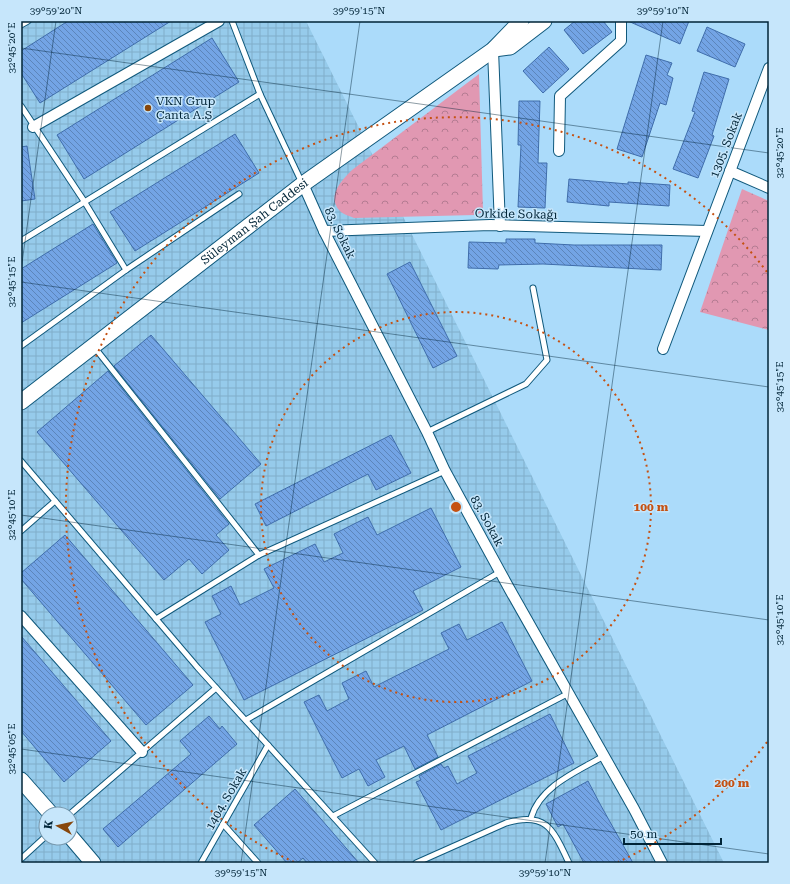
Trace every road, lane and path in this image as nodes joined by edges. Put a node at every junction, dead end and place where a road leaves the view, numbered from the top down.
1 (28, 21) edge
2 (219, 21) edge
3 (232, 21) edge
4 (521, 21) edge
5 (544, 21) edge
6 (621, 21) edge
7 (21, 25) edge
8 (493, 50) junction
9 (769, 68) edge
10 (260, 94) junction
11 (21, 106) edge
12 (33, 127) junction
13 (558, 151) dead end
14 (730, 171) junction
15 (303, 184) junction
16 (769, 188) edge
17 (239, 194) dead end
18 (84, 202) junction
19 (500, 226) junction
20 (324, 231) junction
21 (707, 231) junction
22 (21, 241) edge
23 (126, 270) junction
24 (533, 288) dead end
25 (21, 346) edge
26 (93, 346) junction
27 (663, 349) dead end
28 (21, 402) edge
29 (427, 432) junction
30 (21, 461) edge
31 (445, 471) junction
32 (56, 502) junction
33 (21, 531) edge
34 (260, 555) junction
35 (500, 572) junction
36 (21, 616) edge
37 (156, 619) junction
38 (216, 688) junction
39 (569, 693) junction
40 (246, 720) junction
41 (268, 745) junction
42 (142, 752) junction
43 (604, 756) junction
44 (21, 780) edge
45 (44, 806) edge
46 (78, 807) edge
47 (333, 816) junction
48 (531, 818) junction
49 (223, 824) junction
50 (38, 843) edge
51 (78, 845) edge
52 (21, 859) edge
53 (93, 863) edge
54 (201, 863) edge
55 (258, 863) edge
56 (375, 863) edge
57 (416, 863) edge
58 (569, 863) edge
59 (662, 863) edge

1 - 7 lane
2 - 12 street
3 - 10 lane
4 - 8 main road, Süleyman Şah Caddesi
5 - 8 main road, Süleyman Şah Caddesi
6 - 13 street
8 - 15 main road, Süleyman Şah Caddesi
8 - 19 street
9 - 14 street, 1305. Sokak
10 - 15 lane
10 - 18 lane
11 - 12 lane
12 - 18 lane
14 - 16 street
14 - 21 street, 1305. Sokak
15 - 20 street, 83. Sokak
15 - 26 main road, Süleyman Şah Caddesi
17 - 23 lane
18 - 22 lane
18 - 23 lane
19 - 20 street, Orkide Sokağı
19 - 21 street, Orkide Sokağı
20 - 29 street, 83. Sokak
21 - 27 street, 1305. Sokak
23 - 25 lane
24 - 29 lane
26 - 28 main road, Süleyman Şah Caddesi
26 - 34 lane
29 - 31 street, 83. Sokak
30 - 32 lane
31 - 34 lane
31 - 35 street, 83. Sokak
32 - 33 lane
32 - 37 lane
34 - 37 lane
35 - 39 street, 83. Sokak
35 - 40 lane
36 - 42 street
37 - 38 lane
38 - 40 lane
38 - 42 lane
39 - 43 street, 83. Sokak
39 - 47 lane
40 - 41 lane
41 - 47 lane
41 - 49 lane, 1404. Sokak
42 - 46 lane
43 - 48 lane
43 - 59 street, 83. Sokak
44 - 45 main road
47 - 56 lane
48 - 57 lane
48 - 58 lane
49 - 54 lane, 1404. Sokak
49 - 55 lane
50 - 52 lane
51 - 53 main road

